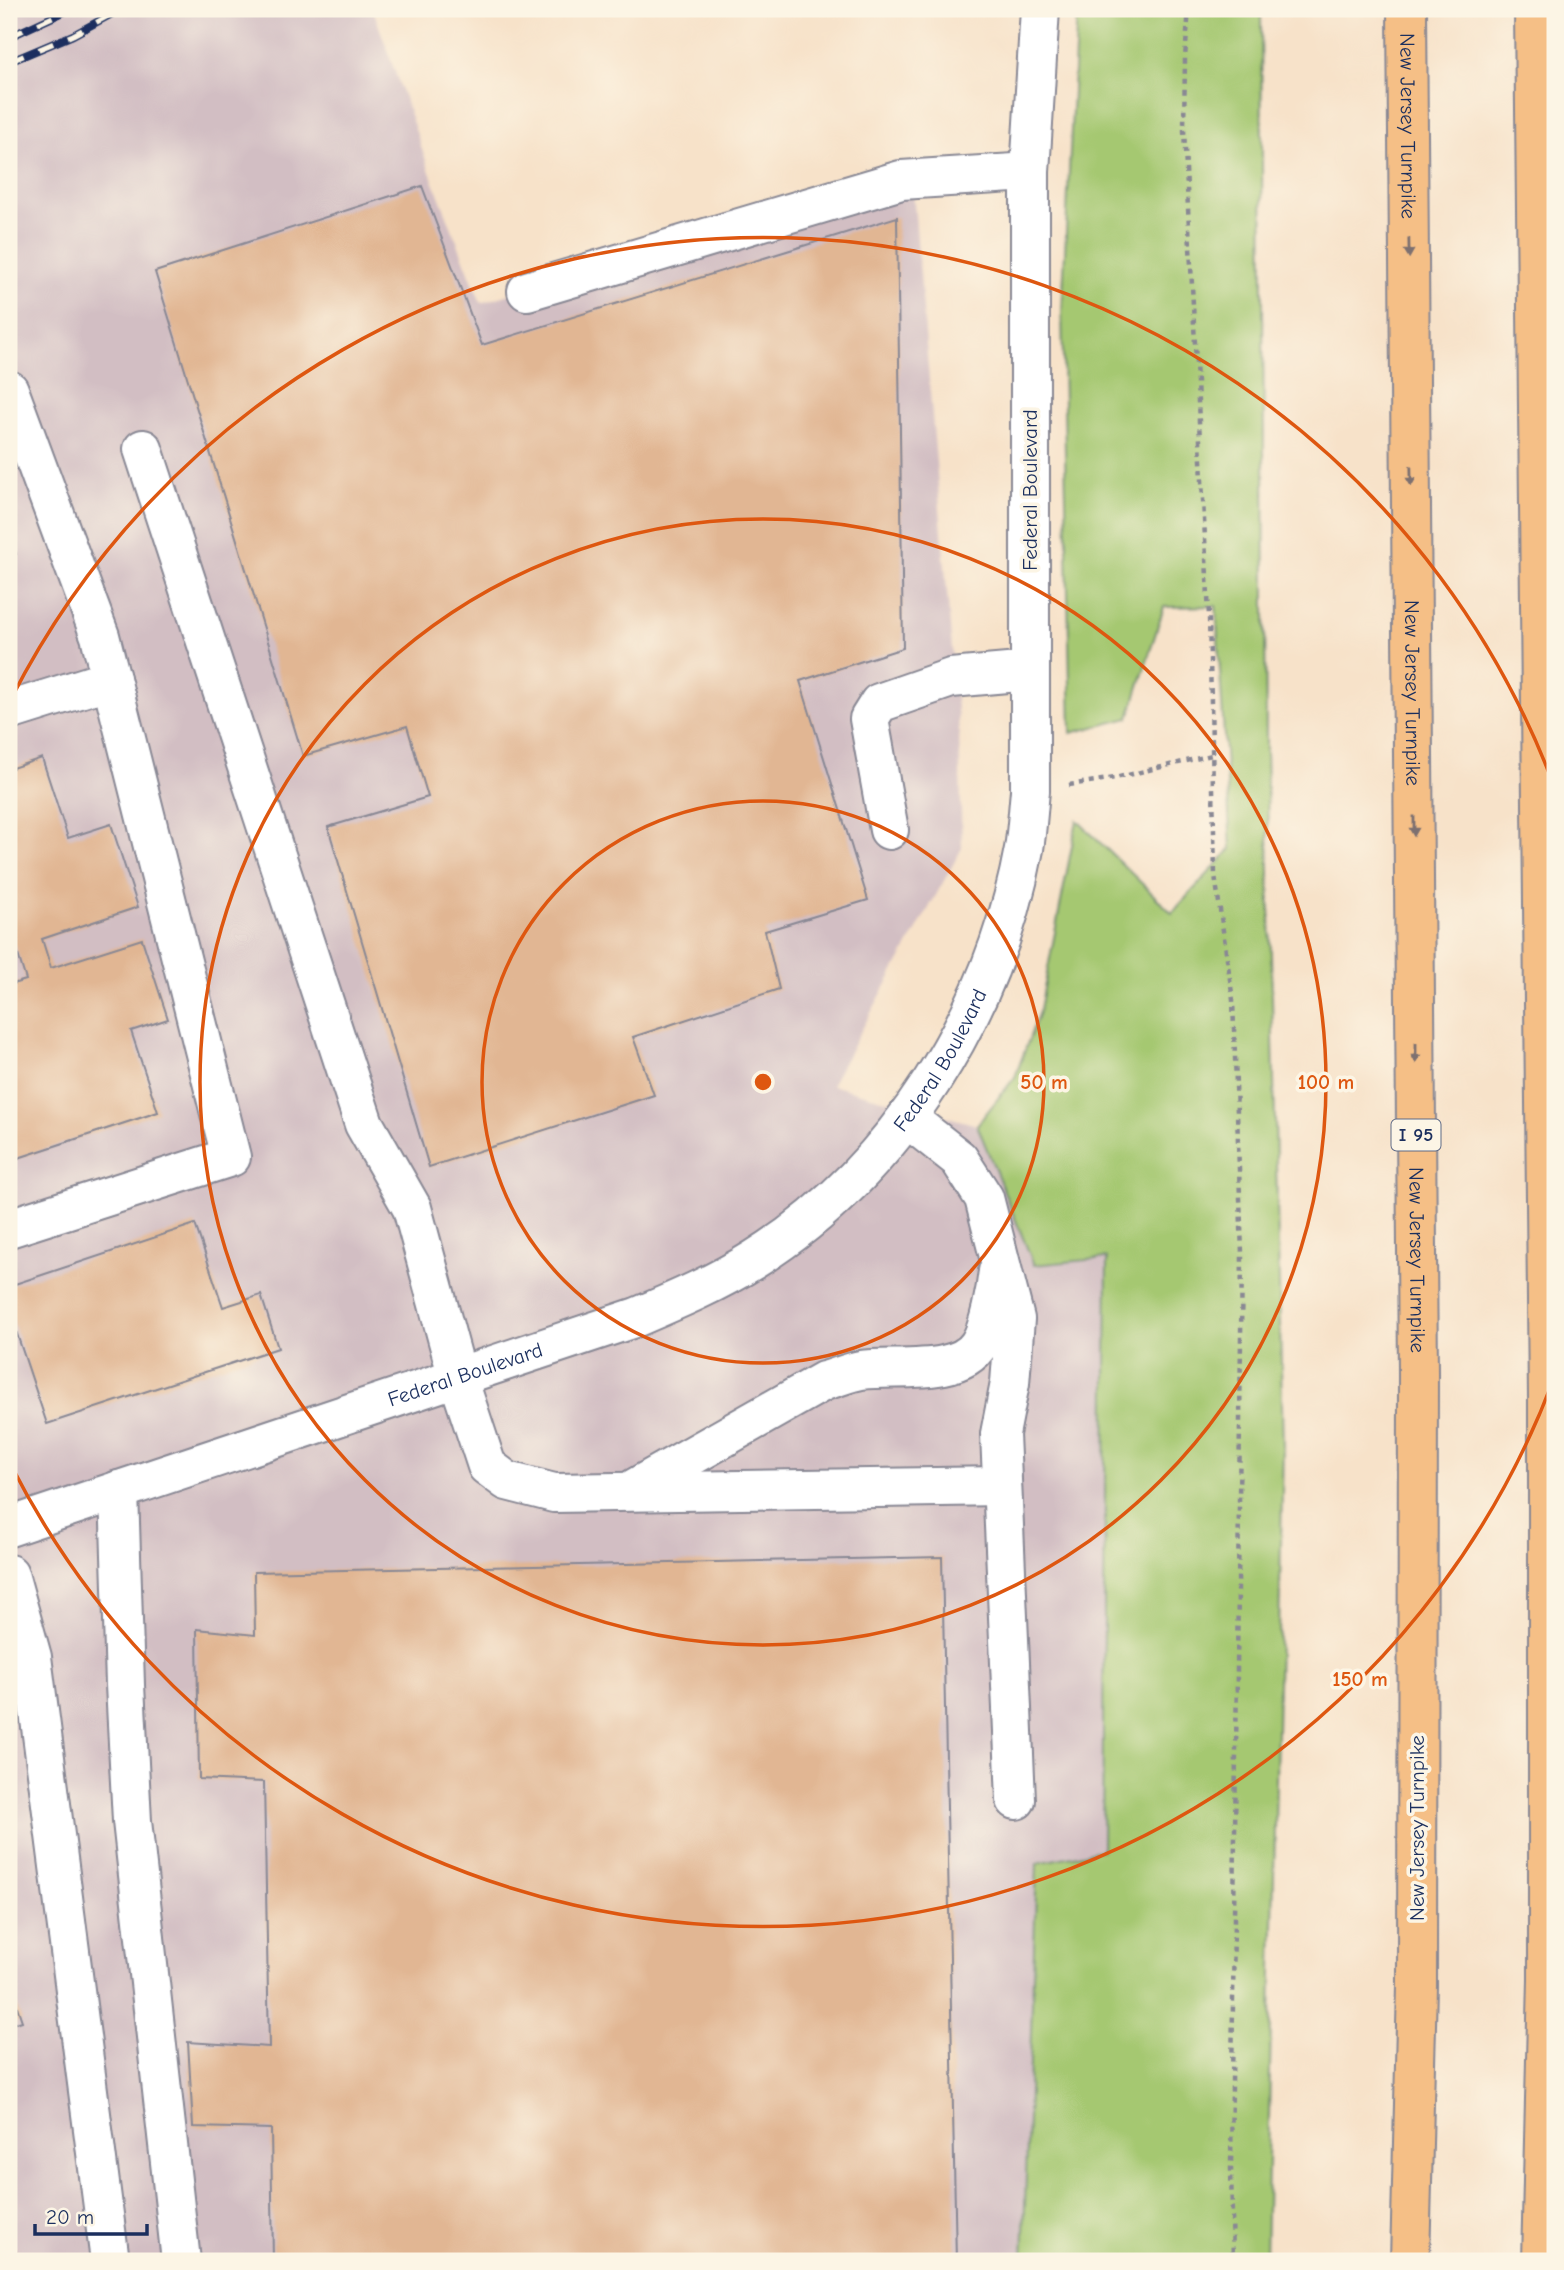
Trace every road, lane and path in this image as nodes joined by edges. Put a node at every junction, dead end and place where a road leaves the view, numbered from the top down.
1 (1040, 9) edge
2 (1189, 9) edge
3 (1407, 9) edge
4 (1534, 9) edge
5 (1030, 172) junction
6 (527, 291) dead end
7 (9, 390) edge
8 (143, 449) dead end
9 (1030, 671) junction
10 (111, 678) junction
11 (9, 710) edge
12 (1212, 755) junction
13 (1030, 791) junction
14 (888, 830) dead end
15 (906, 1118) junction
16 (9, 1228) edge
17 (999, 1262) junction
18 (458, 1378) junction
19 (1002, 1486) junction
20 (119, 1490) junction
21 (631, 1490) junction
22 (9, 1527) edge
23 (9, 1574) edge
24 (1016, 1800) dead end
25 (110, 2261) edge
26 (181, 2261) edge
27 (1233, 2261) edge
28 (1410, 2261) edge
29 (1541, 2261) edge

1 - 5 street, Federal Boulevard
2 - 12 path
3 -> 28 highway, New Jersey Turnpike / I 95
4 - 29 highway
5 - 6 street
5 - 9 street, Federal Boulevard
7 - 10 street
8 - 18 street
9 - 13 street, Federal Boulevard
9 - 14 street
10 - 11 street
10 - 16 street
12 - 13 path
12 - 27 path
13 - 15 street, Federal Boulevard
15 - 17 street
15 - 18 street, Federal Boulevard
17 - 19 street
17 - 21 street
18 - 20 street, Federal Boulevard
18 - 21 street
19 - 21 street
19 - 24 street
20 - 22 street, Federal Boulevard
20 - 26 street
23 - 25 street

